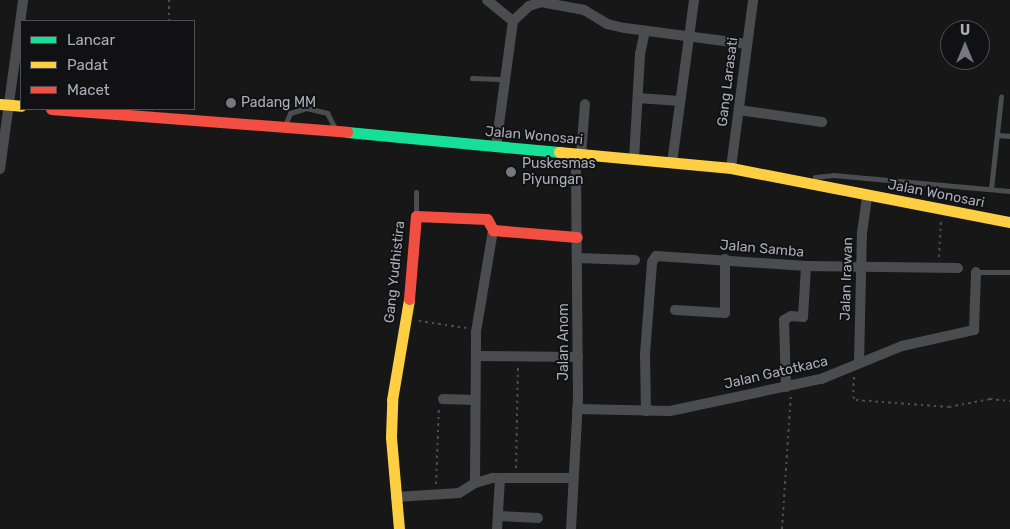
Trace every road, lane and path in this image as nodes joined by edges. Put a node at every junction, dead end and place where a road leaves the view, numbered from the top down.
1 (23, 0) edge
2 (168, 0) edge
3 (487, 0) edge
4 (694, 0) edge
5 (753, 0) edge
6 (534, 2) edge
7 (21, 20) edge
8 (169, 20) edge
9 (513, 21) junction
10 (20, 24) edge
11 (645, 31) junction
12 (687, 38) junction
13 (747, 44) junction
14 (472, 78) dead end
15 (506, 79) junction
16 (1001, 97) dead end
17 (638, 98) junction
18 (680, 101) junction
19 (585, 104) dead end
20 (10, 105) edge
21 (63, 110) edge
22 (739, 110) junction
23 (822, 122) dead end
24 (284, 128) junction
25 (337, 133) junction
26 (997, 135) junction
27 (1010, 136) edge
28 (496, 147) junction
29 (578, 155) junction
30 (634, 159) junction
31 (672, 163) junction
32 (731, 168) junction
33 (0, 169) edge
34 (797, 180) junction
35 (990, 189) junction
36 (1010, 191) edge
37 (416, 192) dead end
38 (867, 196) junction
39 (941, 210) junction
40 (416, 216) junction
41 (1010, 222) edge
42 (493, 230) junction
43 (576, 236) junction
44 (577, 258) junction
45 (725, 259) junction
46 (635, 260) dead end
47 (862, 265) junction
48 (806, 266) junction
49 (938, 267) junction
50 (958, 268) dead end
51 (976, 272) joint
52 (1010, 272) edge
53 (676, 310) dead end
54 (407, 320) junction
55 (476, 332) junction
56 (476, 356) junction
57 (518, 357) junction
58 (578, 357) junction
59 (856, 365) junction
60 (789, 386) junction
61 (443, 399) joint
62 (474, 400) junction
63 (1010, 401) edge
64 (577, 409) junction
65 (646, 410) junction
66 (500, 478) junction
67 (516, 478) junction
68 (572, 478) junction
69 (475, 482) junction
70 (396, 497) junction
71 (436, 497) junction
72 (499, 516) junction
73 (538, 518) dead end
74 (399, 529) edge
75 (497, 529) edge
76 (571, 529) edge
77 (782, 529) edge

1 - 7 street
2 - 8 path
3 - 9 street
4 - 12 street
5 - 13 street, Gang Larasati
6 - 9 street
6 - 11 street
9 - 15 street
10 - 20 street
11 - 12 street
11 - 17 street
12 - 13 street
12 - 18 street
13 - 22 street, Gang Larasati
14 - 15 lane
15 - 28 street
16 - 26 lane
17 - 18 street
17 - 30 street
18 - 31 street
19 - 29 street, Jalan Anom
20 - 33 street
21 - 24 main road, Jalan Wonosari
22 - 23 street
22 - 32 street, Gang Larasati
24 - 25 main road, Jalan Wonosari
24 - 25 lane
25 - 28 main road, Jalan Wonosari
26 - 27 lane
26 - 35 lane
28 - 29 main road, Jalan Wonosari
29 - 30 main road, Jalan Wonosari
29 - 43 street, Jalan Anom
30 - 31 main road, Jalan Wonosari
31 - 32 main road, Jalan Wonosari
32 - 34 main road, Jalan Wonosari
34 - 35 lane
34 - 38 main road, Jalan Wonosari
35 - 36 lane
37 - 40 lane
38 - 39 main road, Jalan Wonosari
38 - 47 street, Jalan Irawan
39 - 41 main road, Jalan Wonosari
39 - 49 path
40 - 42 main road, Gang Yudhistira
40 - 54 main road, Gang Yudhistira
42 - 43 main road, Gang Yudhistira
42 - 55 street
43 - 44 street, Jalan Anom
44 - 46 street
44 - 58 street, Jalan Anom
45 - 48 street, Jalan Samba
45 - 53 street
45 - 65 street, Jalan Samba
47 - 48 street, Jalan Samba
47 - 49 street, Jalan Samba
47 - 59 street, Jalan Irawan
48 - 60 street
49 - 50 street, Jalan Samba
51 - 52 lane
51 - 59 street, Jalan Gatotkaca
54 - 55 path
54 - 70 main road, Gang Yudhistira
55 - 56 street
56 - 57 street
56 - 62 street
57 - 58 street
57 - 67 path
58 - 64 street, Jalan Anom
59 - 60 street, Jalan Gatotkaca
59 - 63 path
60 - 65 street, Jalan Gatotkaca
60 - 77 path
61 - 62 street
61 - 71 path
62 - 69 street
64 - 65 street, Jalan Gatotkaca
64 - 68 street, Jalan Anom
66 - 67 street
66 - 69 street
66 - 72 street
67 - 68 street
68 - 76 street, Jalan Anom
69 - 71 street
70 - 71 street
70 - 74 main road, Gang Yudhistira
72 - 73 street
72 - 75 street

